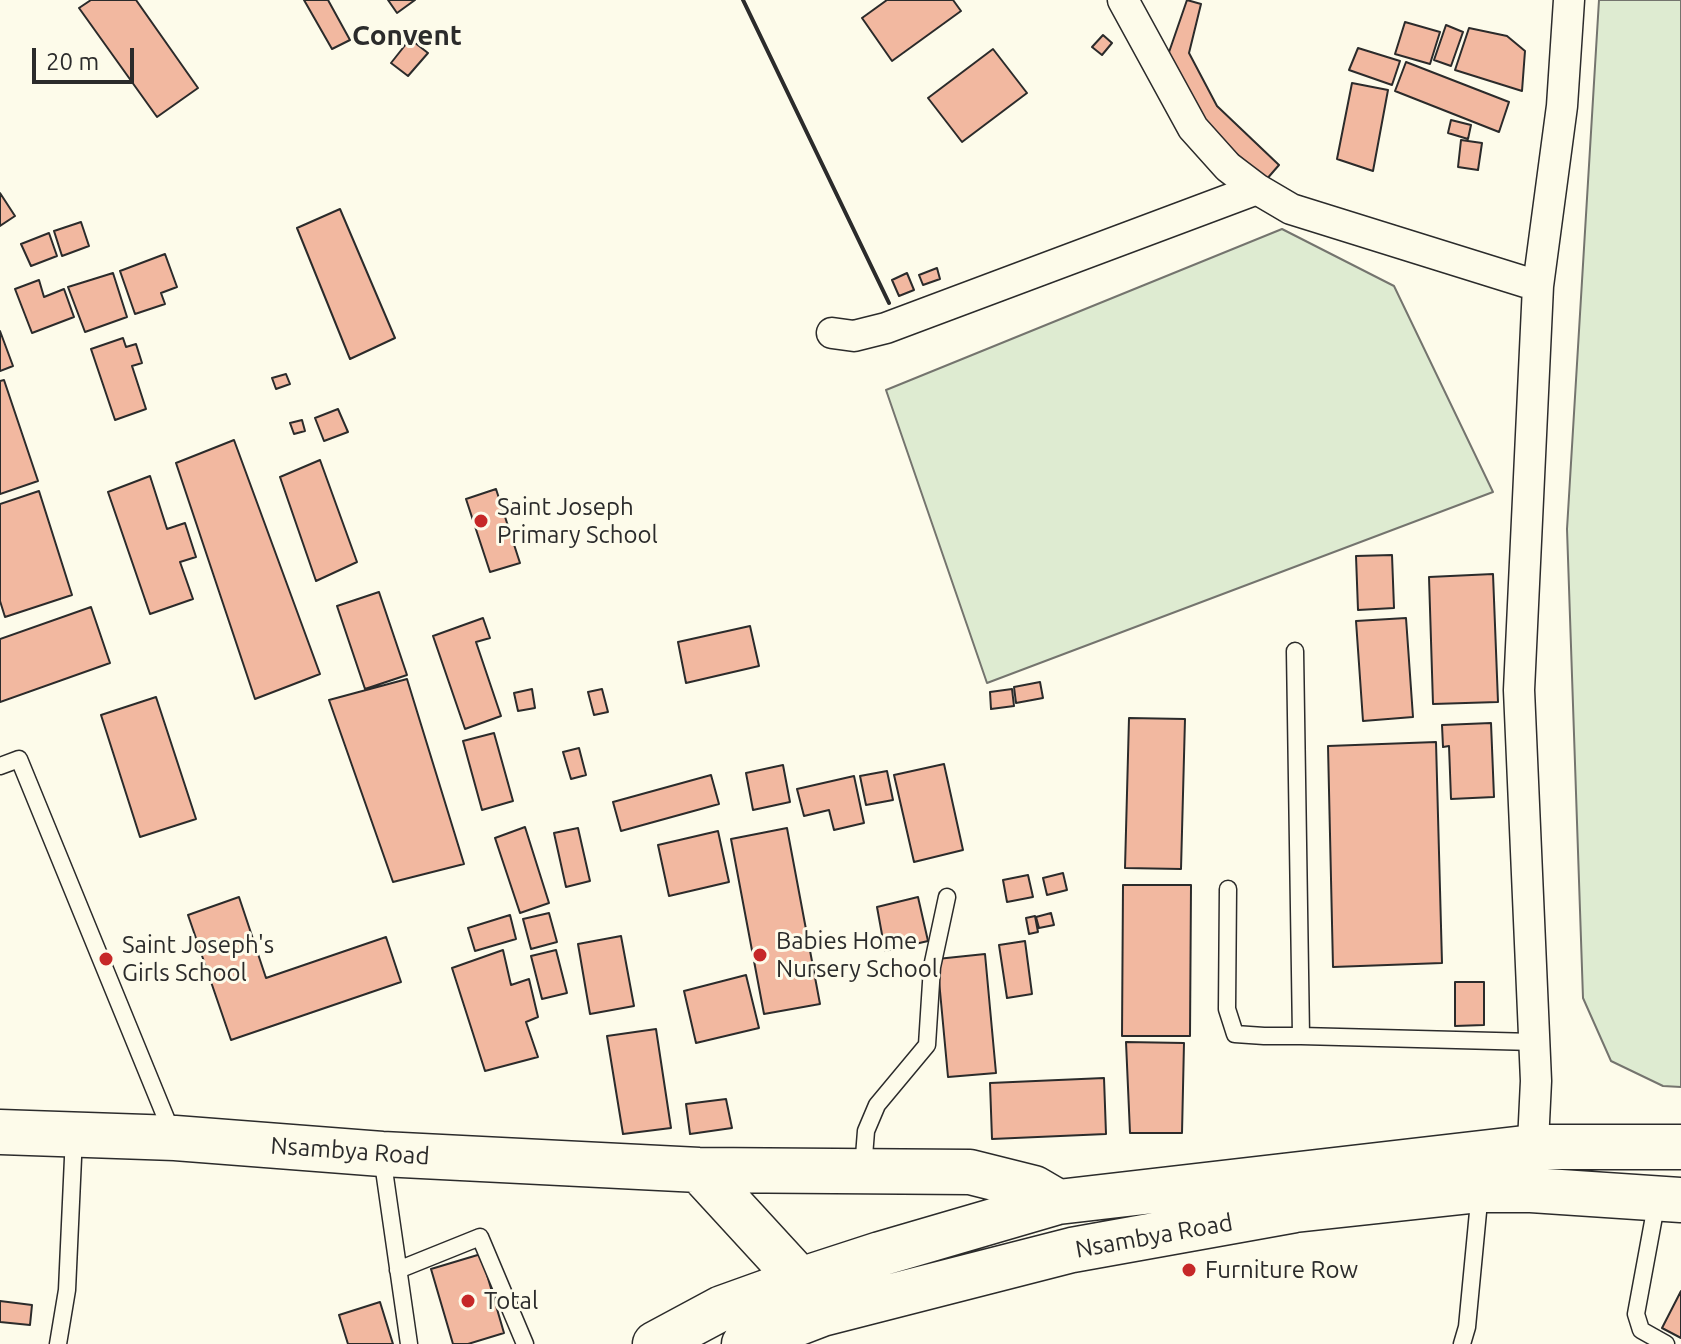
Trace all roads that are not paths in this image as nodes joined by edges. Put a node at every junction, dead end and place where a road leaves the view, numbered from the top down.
1 (1123, 0) edge
2 (1569, 0) edge
3 (1257, 189) junction
4 (1538, 286) junction
5 (832, 333) dead end
6 (1295, 651) dead end
7 (0, 766) edge
8 (1228, 889) dead end
9 (947, 897) dead end
10 (1301, 1036) junction
11 (1534, 1042) junction
12 (0, 1132) edge
13 (74, 1134) junction
14 (175, 1138) junction
15 (1533, 1147) junction
16 (1681, 1147) edge
17 (382, 1154) junction
18 (699, 1170) junction
19 (863, 1171) junction
20 (1480, 1190) junction
21 (1531, 1190) junction
22 (1669, 1199) edge
23 (1058, 1202) junction
24 (398, 1270) junction
25 (811, 1297) junction
26 (58, 1344) edge
27 (409, 1344) edge
28 (525, 1344) edge
29 (655, 1344) edge
30 (744, 1344) edge
31 (1462, 1344) edge
32 (1666, 1344) edge

1 - 3 street
2 - 4 street
3 - 4 street
3 - 5 street
4 - 11 street
6 - 10 lane
7 - 14 lane
8 - 10 lane
9 - 19 lane
10 - 11 lane
11 - 15 street
12 - 13 main road, Nsambya Road
13 - 14 main road, Nsambya Road
13 - 26 lane
14 - 17 main road, Nsambya Road
15 - 16 main road
15 - 21 street
15 - 23 main road
17 - 18 main road, Nsambya Road
17 - 24 lane
18 - 19 main road, Nsambya Road
18 - 25 main road
19 - 23 main road, Nsambya Road
20 - 21 main road, Nsambya Road
20 - 25 main road, Nsambya Road
20 - 31 lane
21 - 22 main road, Nsambya Road
22 - 32 lane
23 - 25 main road
24 - 27 lane
24 - 28 lane
25 - 29 main road
25 - 30 main road

